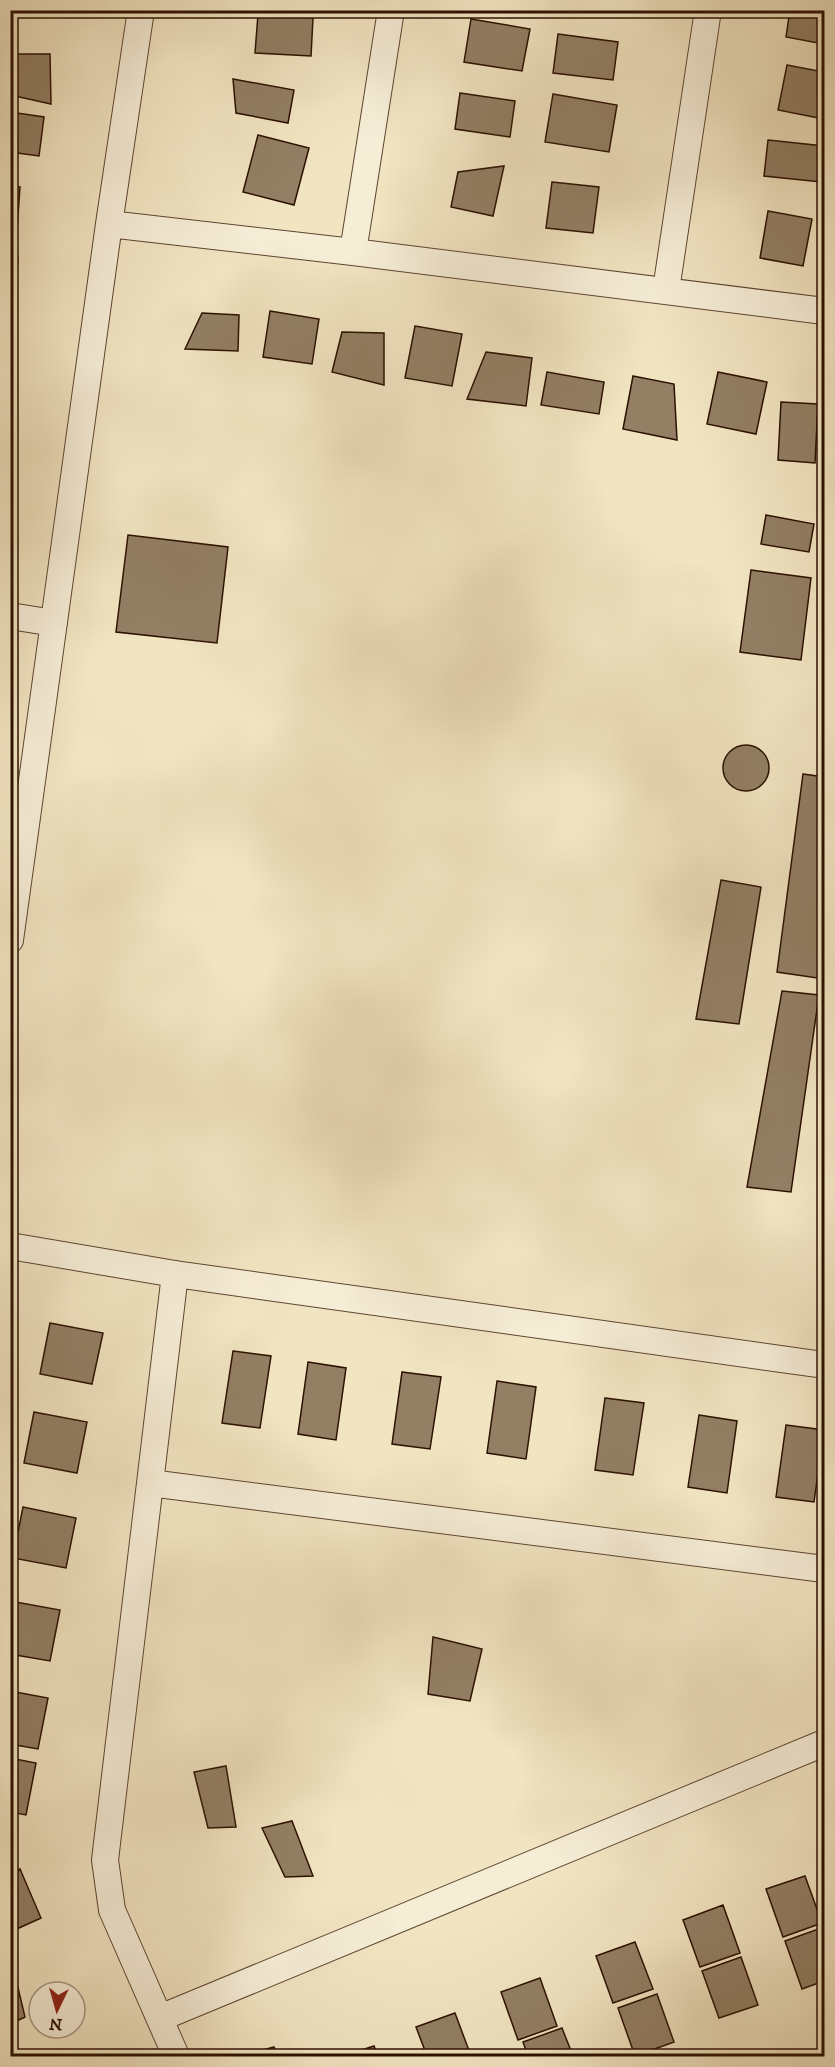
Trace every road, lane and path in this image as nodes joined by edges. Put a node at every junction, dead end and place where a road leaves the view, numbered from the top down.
1 (141, 10) edge
2 (391, 10) edge
3 (708, 10) edge
4 (109, 224) junction
5 (353, 252) junction
6 (666, 290) junction
7 (825, 311) edge
8 (10, 616) edge
9 (54, 622) junction
10 (10, 940) edge
11 (10, 1246) edge
12 (175, 1274) junction
13 (825, 1365) edge
14 (150, 1483) junction
15 (825, 1569) edge
16 (825, 1743) edge
17 (160, 2018) junction
18 (176, 2056) edge

1 - 4 street
2 - 5 street
3 - 6 street
4 - 5 street
4 - 9 street
5 - 6 street
6 - 7 street
8 - 9 street
9 - 10 street
11 - 12 street
12 - 13 street
12 - 14 street
14 - 15 street
14 - 17 street
16 - 17 street
17 - 18 street

